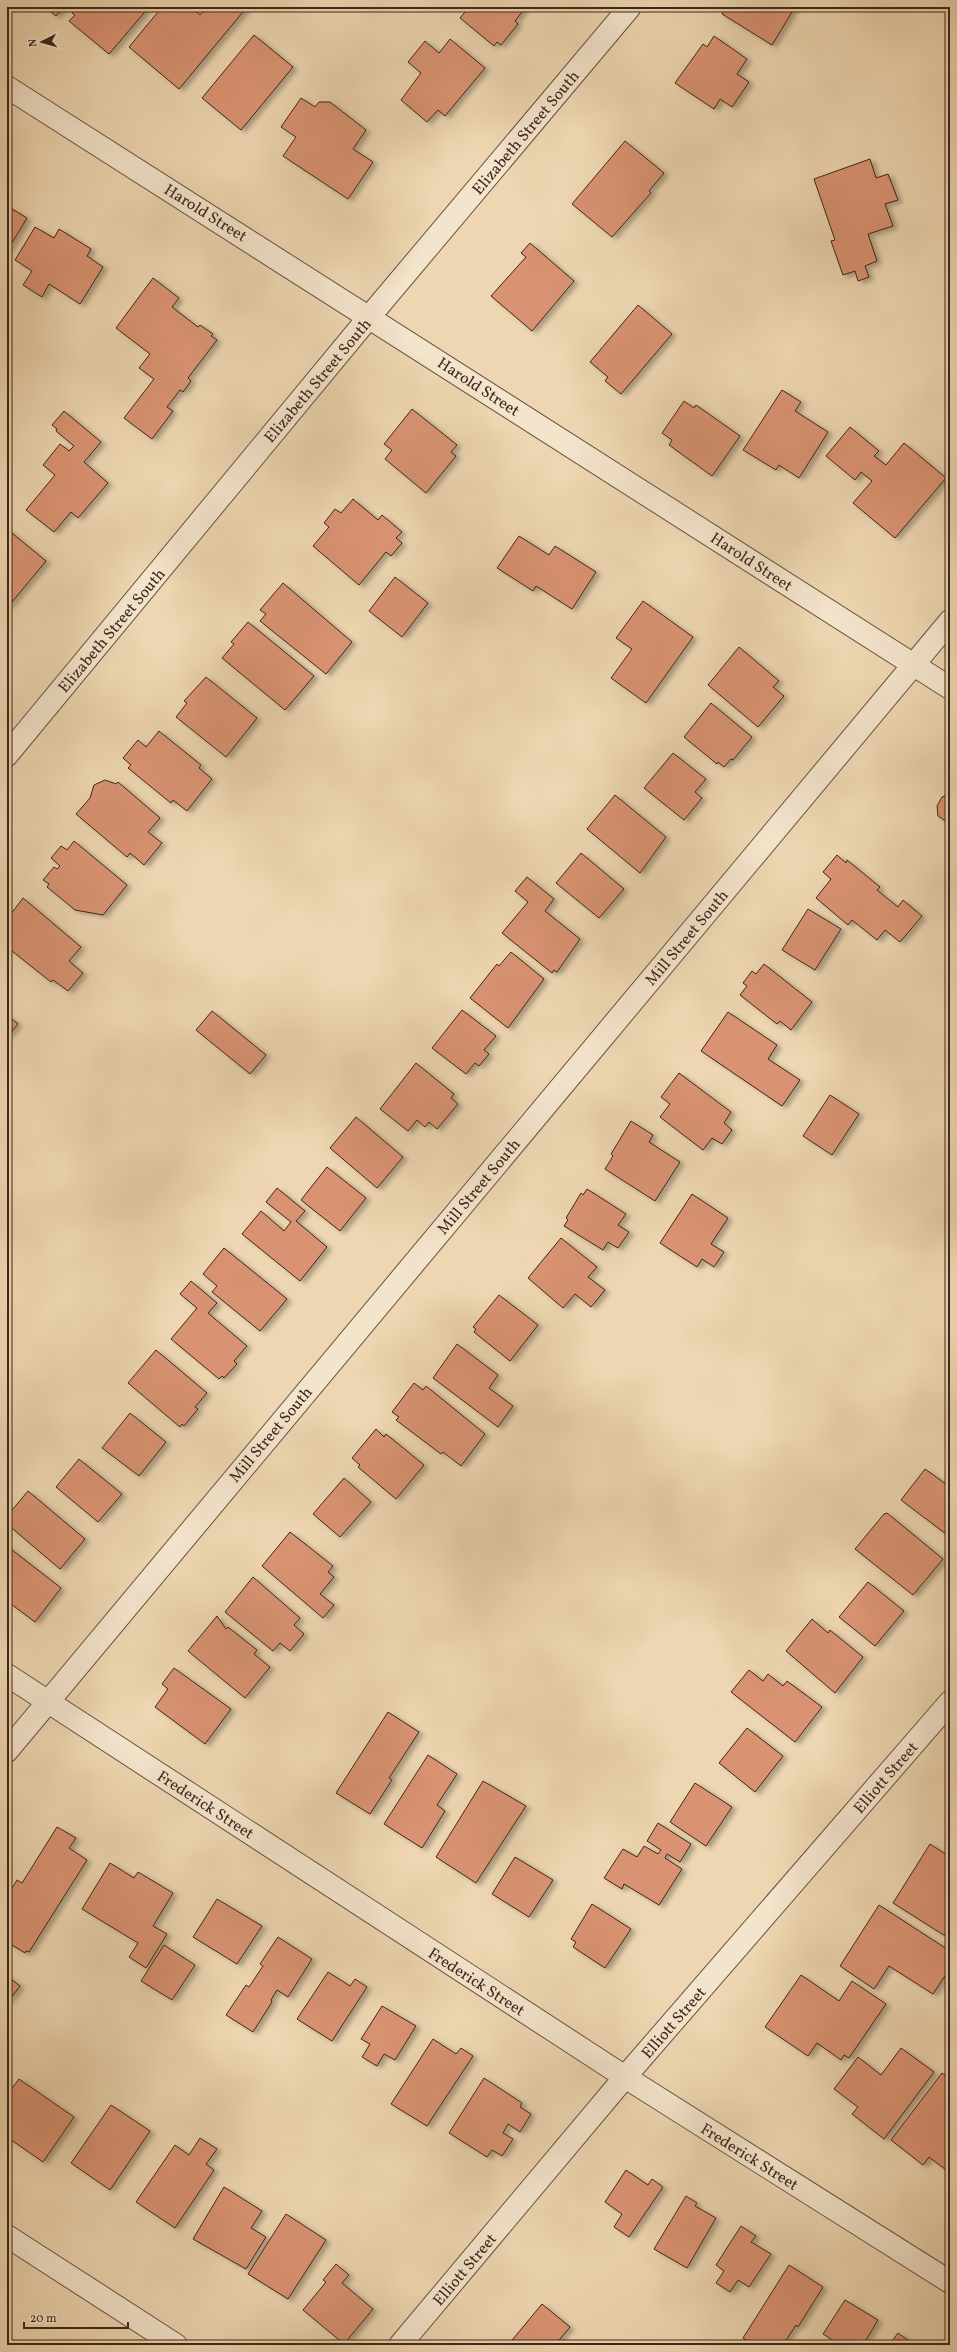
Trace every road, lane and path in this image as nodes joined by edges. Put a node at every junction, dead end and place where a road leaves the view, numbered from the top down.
1 (630, 7) edge
2 (7, 87) edge
3 (370, 316) junction
4 (950, 621) edge
5 (913, 664) junction
6 (950, 688) edge
7 (7, 755) edge
8 (7, 1675) edge
9 (48, 1701) junction
10 (950, 1702) edge
11 (7, 1751) edge
12 (625, 2077) junction
13 (7, 2236) edge
14 (950, 2282) edge
15 (176, 2345) edge
16 (400, 2345) edge

1 - 3 street, Elizabeth Street South
2 - 3 street, Harold Street
3 - 5 street, Harold Street
3 - 7 street, Elizabeth Street South
4 - 5 street, Mill Street South
5 - 6 street, Harold Street
5 - 9 street, Mill Street South
8 - 9 street, Frederick Street
9 - 11 street, Mill Street South
9 - 12 street, Frederick Street
10 - 12 street, Elliott Street
12 - 14 street, Frederick Street
12 - 16 street, Elliott Street
13 - 15 street

